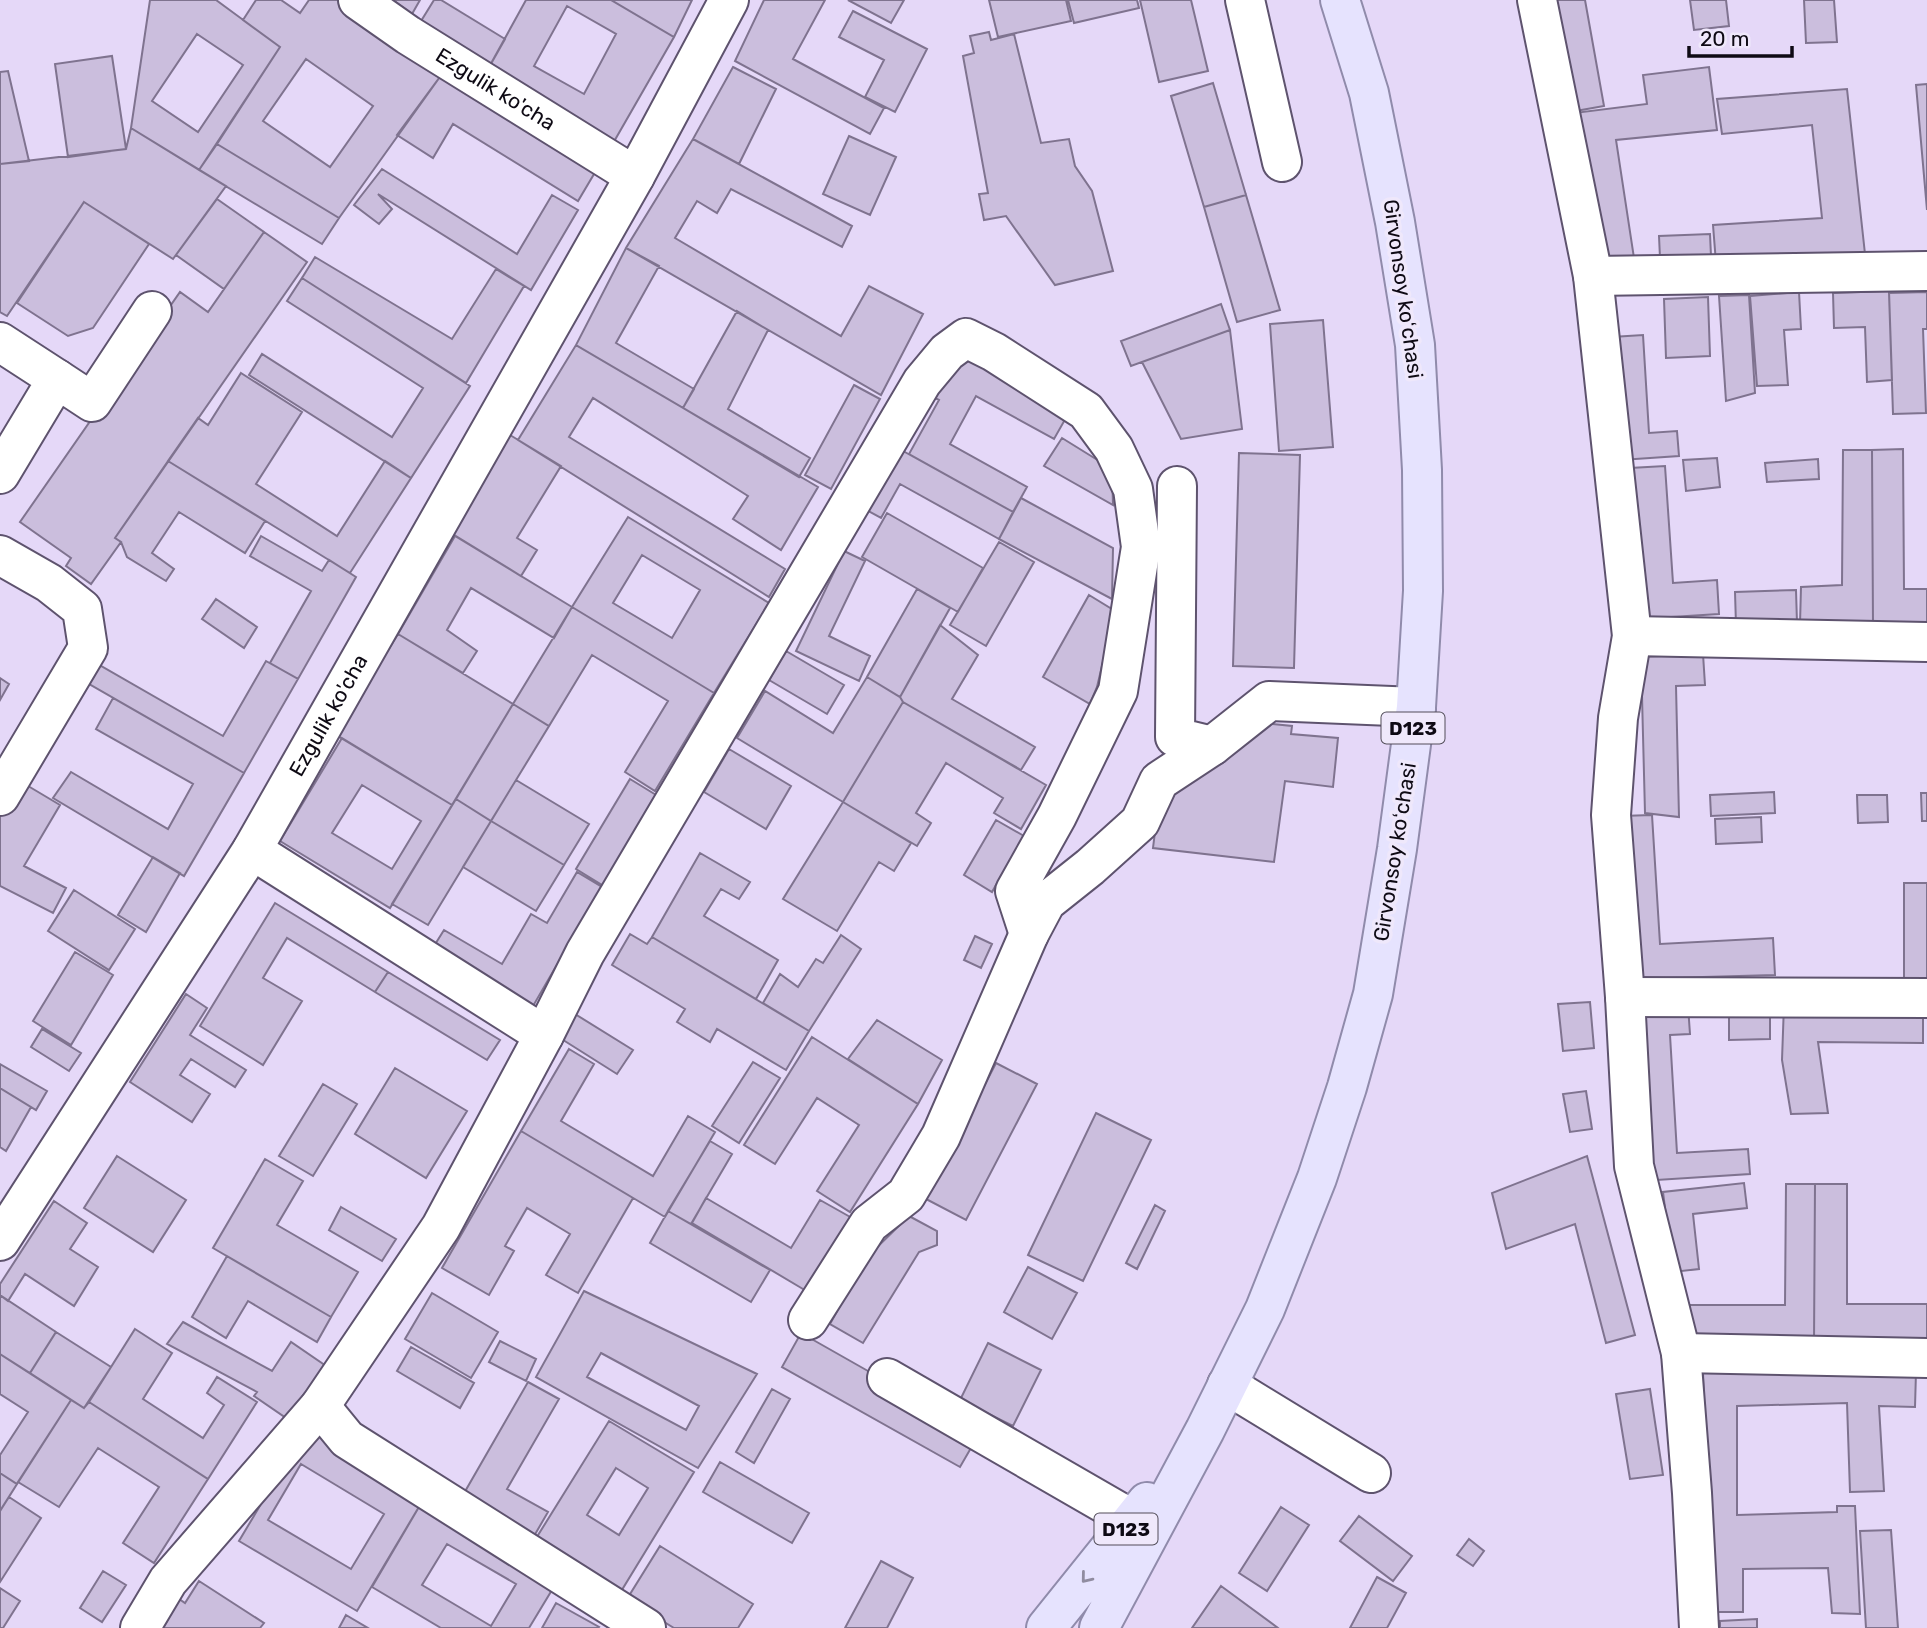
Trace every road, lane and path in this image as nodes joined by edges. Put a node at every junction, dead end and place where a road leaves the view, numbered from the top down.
1 (358, 0) edge
2 (729, 0) edge
3 (1245, 0) edge
4 (1340, 0) edge
5 (1537, 0) edge
6 (1282, 162) dead end
7 (635, 176) junction
8 (1927, 271) edge
9 (1593, 276) junction
10 (152, 311) dead end
11 (0, 342) edge
12 (58, 379) junction
13 (0, 474) edge
14 (1177, 486) dead end
15 (0, 555) edge
16 (1632, 636) junction
17 (1927, 642) edge
18 (1416, 707) junction
19 (1212, 746) junction
20 (0, 796) edge
21 (252, 850) junction
22 (1028, 934) junction
23 (1625, 997) junction
24 (1927, 998) edge
25 (544, 1035) junction
26 (0, 1241) edge
27 (808, 1320) dead end
28 (1681, 1353) junction
29 (1927, 1358) edge
30 (887, 1378) dead end
31 (1227, 1385) junction
32 (320, 1406) junction
33 (1205, 1430) junction
34 (1371, 1473) dead end
35 (1133, 1520) junction
36 (140, 1628) edge
37 (646, 1628) edge
38 (1046, 1628) edge
39 (1099, 1628) edge
40 (1699, 1628) edge

1 - 7 street, Ezgulik ko'cha
2 - 7 street, Ezgulik ko'cha
3 - 6 street
4 - 18 main road, Girvonsoy koʻchasi / D123
5 - 9 street
7 - 21 street, Ezgulik ko'cha
8 - 9 street
9 - 16 street
10 - 12 street
11 - 12 street
12 - 13 street
14 - 19 street
15 - 20 street
16 - 17 street
16 - 23 street
18 - 19 street
18 - 31 main road, Girvonsoy koʻchasi / D123
19 - 22 street
21 - 25 street
21 - 26 street, Ezgulik ko'cha
22 - 25 street
22 - 27 street
23 - 24 street
23 - 28 street
25 - 32 street
28 - 29 street
28 - 40 street
30 - 35 street
31 - 33 main road, Girvonsoy koʻchasi / D123
31 - 34 street
32 - 36 street
32 - 37 street
33 - 35 main road, Girvonsoy koʻchasi / D123
33 - 39 main road, Girvonsoy koʻchasi / D123
35 -> 38 main road, Girvonsoy koʻchasi / D123

